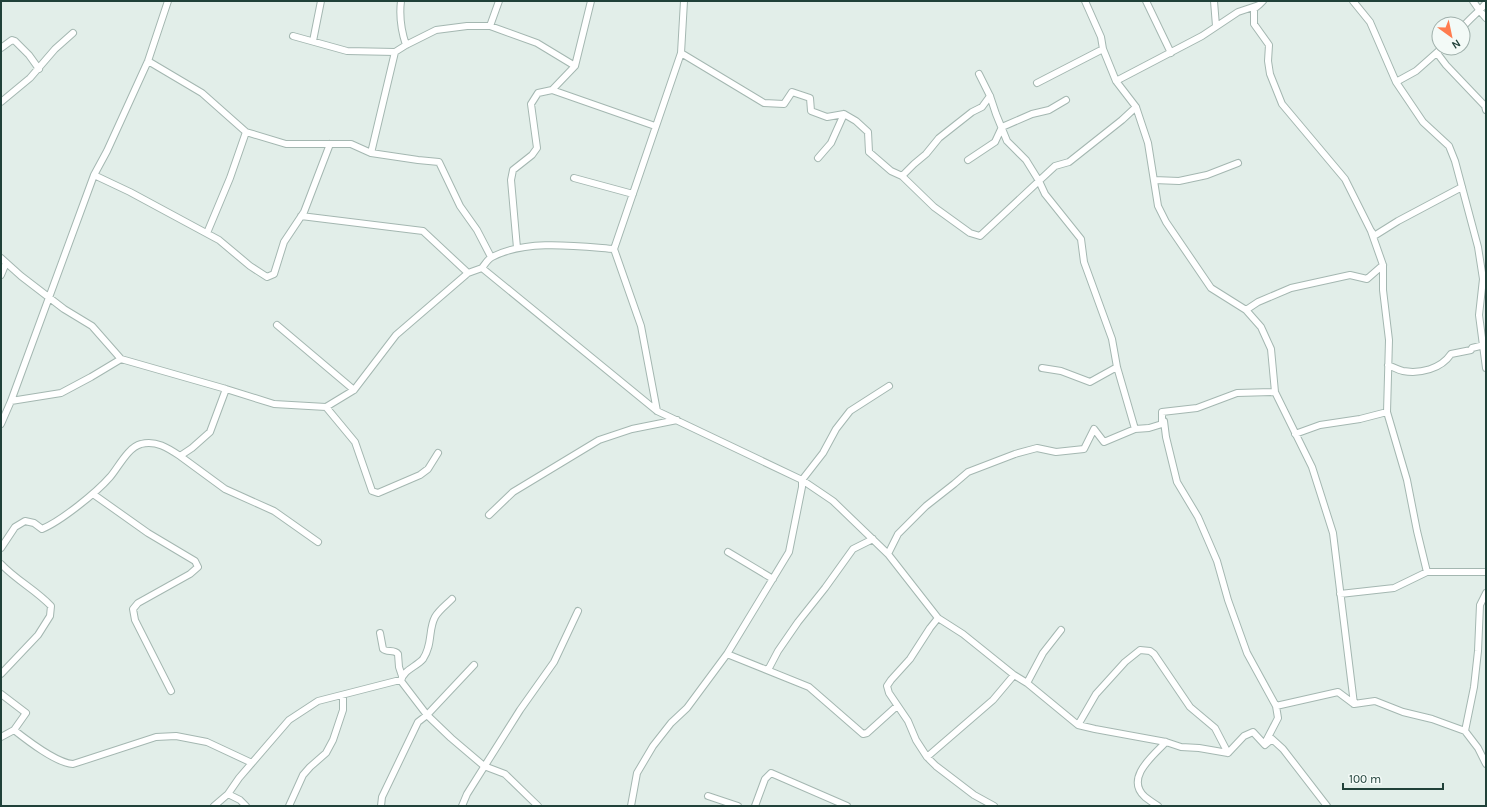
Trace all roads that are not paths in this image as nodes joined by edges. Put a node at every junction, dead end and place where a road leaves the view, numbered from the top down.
1 (168, 1) edge
2 (320, 1) edge
3 (400, 1) edge
4 (499, 1) edge
5 (591, 1) edge
6 (684, 1) edge
7 (1085, 1) edge
8 (1146, 1) edge
9 (1214, 1) edge
10 (1353, 1) edge
11 (1473, 1) edge
12 (1261, 3) edge
13 (1486, 3) edge
14 (1480, 12) junction
15 (1471, 17) edge
16 (1486, 18) edge
17 (490, 26) junction
18 (1216, 26) junction
19 (73, 33) dead end
20 (293, 36) dead end
21 (313, 41) junction
22 (406, 45) junction
23 (1, 48) edge
24 (1103, 49) junction
25 (395, 52) junction
26 (681, 53) junction
27 (1171, 53) junction
28 (1434, 56) edge
29 (1439, 56) edge
30 (148, 61) junction
31 (575, 66) junction
32 (39, 69) junction
33 (979, 74) dead end
34 (1116, 82) junction
35 (1396, 82) junction
36 (1037, 83) dead end
37 (552, 90) junction
38 (990, 96) junction
39 (1066, 100) dead end
40 (1, 102) edge
41 (1136, 107) junction
42 (1486, 110) edge
43 (844, 114) junction
44 (655, 126) junction
45 (1002, 127) junction
46 (246, 132) junction
47 (330, 144) junction
48 (371, 153) junction
49 (818, 158) dead end
50 (968, 160) dead end
51 (1238, 163) dead end
52 (94, 175) junction
53 (902, 176) junction
54 (574, 178) dead end
55 (1154, 180) junction
56 (1039, 181) junction
57 (1462, 187) junction
58 (633, 194) junction
59 (300, 216) junction
60 (1371, 231) junction
61 (207, 233) junction
62 (517, 248) junction
63 (614, 249) junction
64 (491, 257) junction
65 (4, 260) edge
66 (1383, 265) junction
67 (482, 268) junction
68 (468, 273) junction
69 (1, 275) edge
70 (50, 297) junction
71 (1246, 310) junction
72 (277, 325) dead end
73 (1484, 345) junction
74 (121, 359) junction
75 (1388, 365) junction
76 (1116, 367) junction
77 (1042, 368) dead end
78 (1486, 368) edge
79 (889, 386) dead end
80 (226, 388) junction
81 (354, 390) junction
82 (1275, 392) junction
83 (12, 401) junction
84 (326, 407) junction
85 (658, 411) junction
86 (1162, 412) junction
87 (1386, 412) junction
88 (677, 420) junction
89 (1, 424) edge
90 (1135, 429) junction
91 (1295, 434) junction
92 (438, 453) dead end
93 (180, 456) junction
94 (802, 480) junction
95 (93, 494) junction
96 (489, 515) dead end
97 (873, 539) junction
98 (318, 542) dead end
99 (1, 548) edge
100 (728, 552) dead end
101 (888, 554) junction
102 (1, 564) edge
103 (1427, 572) junction
104 (1486, 572) edge
105 (773, 579) junction
106 (1486, 592) edge
107 (1340, 594) junction
108 (452, 599) dead end
109 (578, 611) dead end
110 (938, 618) junction
111 (1061, 630) dead end
112 (380, 633) dead end
113 (727, 654) junction
114 (474, 664) dead end
115 (768, 670) junction
116 (1, 674) edge
117 (1014, 675) junction
118 (402, 679) junction
119 (1027, 683) junction
120 (171, 691) dead end
121 (1, 694) edge
122 (343, 695) junction
123 (1354, 704) junction
124 (897, 706) junction
125 (1276, 706) junction
126 (427, 715) junction
127 (1078, 725) junction
128 (14, 730) junction
129 (1465, 731) junction
130 (1, 737) edge
131 (1166, 742) junction
132 (1265, 745) junction
133 (1228, 753) junction
134 (927, 757) junction
135 (252, 763) junction
136 (1486, 764) edge
137 (484, 766) junction
138 (228, 794) junction
139 (708, 796) dead end
140 (834, 803) edge
141 (214, 806) edge
142 (246, 806) edge
143 (289, 806) edge
144 (381, 806) edge
145 (462, 806) edge
146 (538, 806) edge
147 (631, 806) edge
148 (738, 806) edge
149 (754, 806) edge
150 (847, 806) edge
151 (994, 806) edge
152 (1158, 806) edge
153 (1327, 806) edge

1 - 30 street
2 - 21 street
3 - 22 street
4 - 17 street
5 - 31 street
6 - 26 street
7 - 24 street
8 - 27 street
9 - 18 street
10 - 35 street
11 - 14 street
12 - 18 street
12 - 60 street
13 - 14 street
14 - 15 street
14 - 16 street
17 - 22 street
17 - 31 street
18 - 27 street
19 - 32 street
20 - 21 street
21 - 25 street
22 - 25 street
23 - 32 street
24 - 34 street
24 - 36 street
25 - 48 street
26 - 43 street
26 - 44 street
27 - 34 street
28 - 35 street
29 - 42 street
30 - 46 street
30 - 52 street
31 - 37 street
32 - 40 street
33 - 38 street
34 - 41 street
35 - 57 street
37 - 44 street
37 - 62 street
38 - 45 street
38 - 53 street
39 - 45 street
41 - 55 street
41 - 56 street
43 - 49 street
43 - 53 street
44 - 58 street
45 - 50 street
45 - 56 street
46 - 47 street
46 - 61 street
47 - 48 street
47 - 59 street
48 - 64 street
51 - 55 street
52 - 61 street
52 - 70 street
53 - 56 street
54 - 58 street
55 - 71 street
56 - 76 street
57 - 60 street
57 - 73 street
58 - 63 street
59 - 61 street
59 - 68 street
60 - 66 street
62 - 63 street
62 - 64 street
63 - 85 street
64 - 67 street
65 - 69 street
65 - 70 street
66 - 71 street
66 - 75 street
67 - 68 street
67 - 85 street
68 - 81 street
70 - 74 street
70 - 83 street
71 - 82 street
72 - 81 street
73 - 75 street
73 - 78 street
74 - 80 street
74 - 83 street
75 - 87 street
76 - 77 street
76 - 90 street
79 - 94 street
80 - 84 street
80 - 93 street
81 - 84 street
82 - 86 street
82 - 91 street
83 - 89 street
84 - 92 street
85 - 88 street
86 - 90 street
86 - 125 street
87 - 91 street
87 - 103 street
88 - 94 street
88 - 96 street
90 - 101 street
91 - 107 street
93 - 95 street
93 - 98 street
94 - 97 street
94 - 105 street
95 - 99 street
95 - 120 street
97 - 101 street
97 - 115 street
100 - 105 street
101 - 110 street
102 - 116 street
103 - 104 street
103 - 107 street
105 - 113 street
106 - 129 street
107 - 123 street
108 - 118 street
109 - 137 street
110 - 117 street
110 - 124 street
111 - 119 street
112 - 118 street
113 - 115 street
113 - 147 street
114 - 126 street
115 - 124 street
117 - 119 street
117 - 134 street
118 - 122 street
118 - 126 street
119 - 127 street
121 - 128 street
122 - 135 street
122 - 143 street
123 - 125 street
123 - 129 street
124 - 134 street
125 - 132 street
126 - 137 street
126 - 144 street
127 - 131 street
127 - 133 street
128 - 130 street
128 - 135 street
129 - 136 street
131 - 133 street
131 - 152 street
132 - 133 street
132 - 153 street
134 - 151 street
135 - 138 street
137 - 145 street
137 - 146 street
138 - 141 street
138 - 142 street
139 - 148 street
140 - 149 street
140 - 150 street

